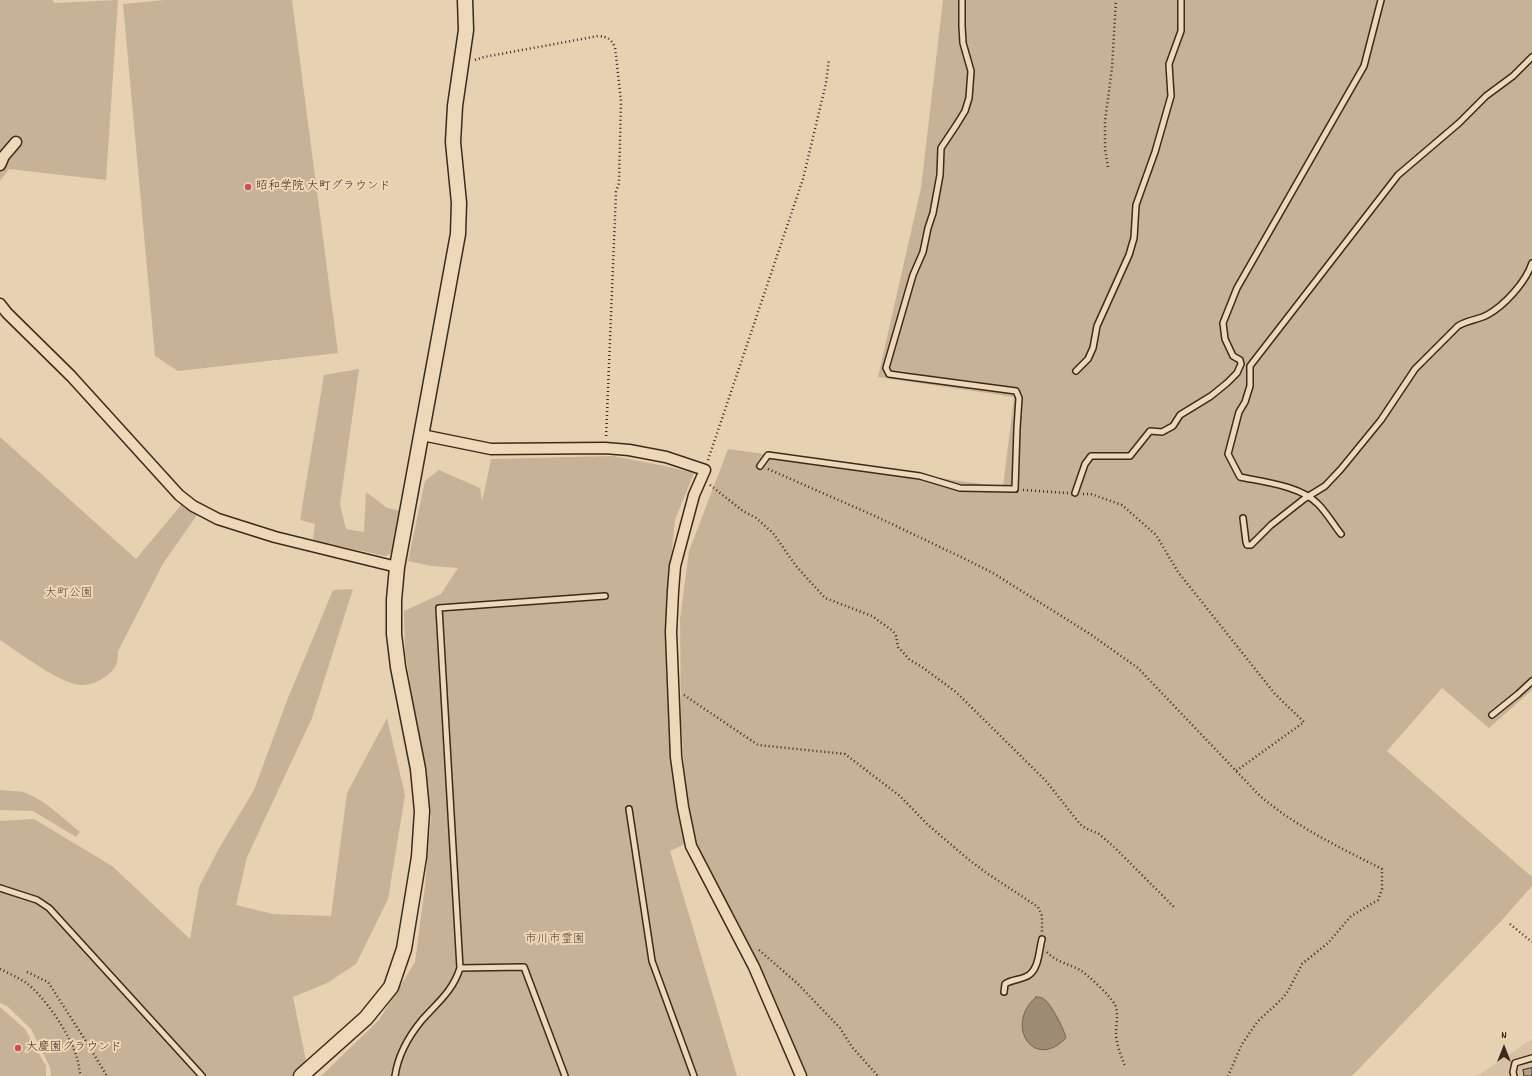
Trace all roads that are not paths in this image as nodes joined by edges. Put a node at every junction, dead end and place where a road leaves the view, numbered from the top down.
1 (465, 0) edge
2 (962, 0) edge
3 (1181, 0) edge
4 (1381, 0) edge
5 (1532, 57) edge
6 (16, 142) dead end
7 (0, 165) edge
8 (1532, 263) edge
9 (0, 304) edge
10 (1076, 371) dead end
11 (422, 435) junction
12 (760, 466) road end
13 (1075, 493) road end
14 (1308, 497) junction
15 (1243, 518) dead end
16 (1341, 534) dead end
17 (397, 567) junction
18 (604, 596) dead end
19 (1532, 681) edge
20 (1492, 715) dead end
21 (629, 809) dead end
22 (0, 888) edge
23 (1042, 939) road end
24 (460, 968) junction
25 (1004, 992) dead end
26 (1532, 1058) edge
27 (202, 1076) edge
28 (302, 1076) edge
29 (395, 1076) edge
30 (565, 1076) edge
31 (694, 1076) edge
32 (802, 1076) edge
33 (1514, 1076) edge

1 - 11 street
2 - 12 lane
3 - 10 lane
4 - 13 lane
5 - 14 lane
6 - 7 street
8 - 14 lane
9 - 17 street
11 - 17 street
11 - 32 street
14 - 15 lane
14 - 16 lane
17 - 28 street
18 - 24 lane
19 - 20 lane
21 - 31 lane
22 - 27 lane
23 - 25 lane
24 - 29 lane
24 - 30 lane
26 - 33 lane

